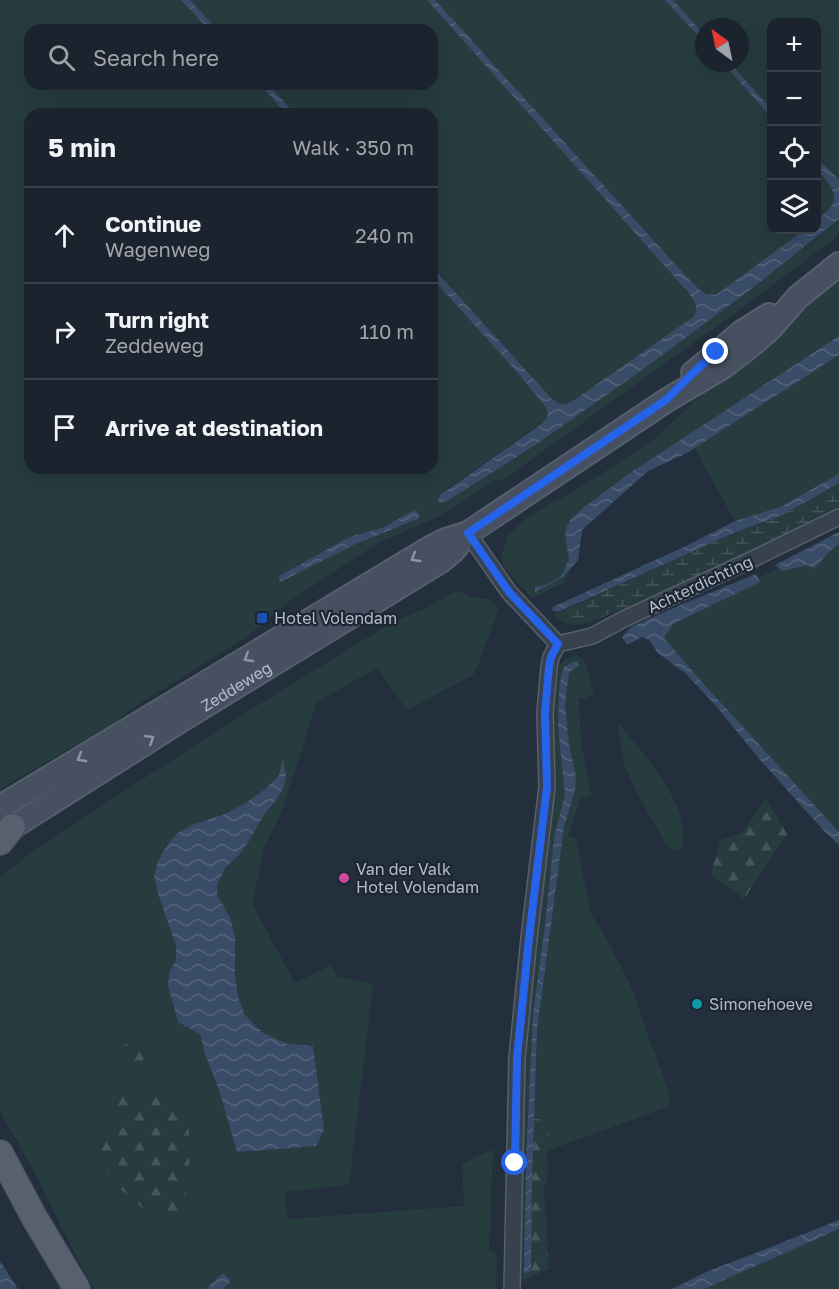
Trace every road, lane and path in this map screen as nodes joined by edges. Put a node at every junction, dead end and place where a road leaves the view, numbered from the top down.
1 (839, 264) edge
2 (839, 517) edge
3 (468, 533) junction
4 (558, 644) junction
5 (3, 828) edge
6 (0, 1153) edge
7 (77, 1289) edge
8 (512, 1289) edge

1 - 3 main road, Zeddeweg
2 - 4 street, Achterdichting
3 - 4 street
3 - 5 main road, Zeddeweg
4 - 8 street
6 - 7 main road

